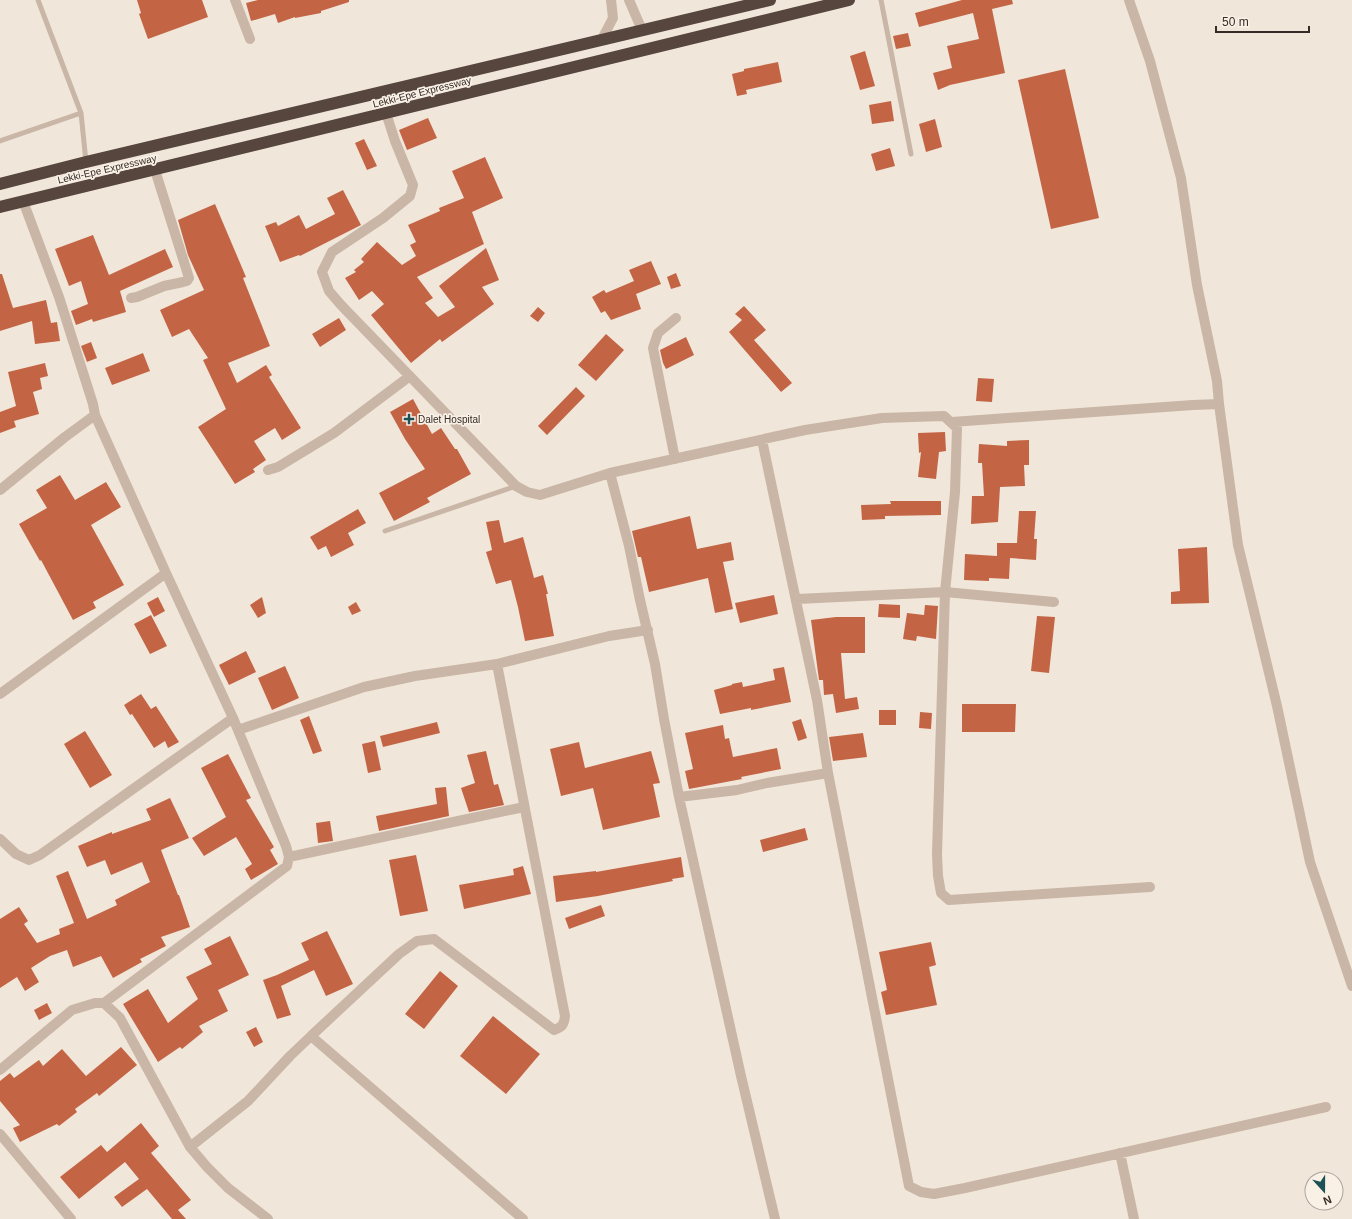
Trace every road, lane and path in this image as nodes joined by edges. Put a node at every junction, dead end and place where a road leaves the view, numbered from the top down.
1 (38, 0) edge
2 (235, 0) edge
3 (611, 0) edge
4 (629, 0) edge
5 (770, 0) edge
6 (849, 0) edge
7 (881, 0) edge
8 (1129, 0) edge
9 (642, 30) junction
10 (250, 39) dead end
11 (602, 40) junction
12 (81, 113) junction
13 (386, 113) junction
14 (0, 141) edge
15 (911, 154) dead end
16 (86, 162) junction
17 (155, 170) junction
18 (0, 184) edge
19 (23, 201) junction
20 (0, 207) edge
21 (130, 298) dead end
22 (676, 318) dead end
23 (410, 376) junction
24 (1219, 404) junction
25 (96, 415) junction
26 (952, 422) junction
27 (762, 440) junction
28 (675, 459) junction
29 (268, 470) dead end
30 (610, 473) junction
31 (516, 486) junction
32 (0, 490) edge
33 (385, 531) dead end
34 (166, 574) junction
35 (945, 592) junction
36 (797, 599) junction
37 (1054, 602) dead end
38 (648, 630) junction
39 (497, 664) junction
40 (0, 694) edge
41 (234, 718) junction
42 (238, 730) junction
43 (828, 773) junction
44 (679, 797) junction
45 (524, 807) junction
46 (0, 839) edge
47 (289, 857) junction
48 (1150, 887) dead end
49 (1352, 986) edge
50 (104, 1003) junction
51 (311, 1036) junction
52 (0, 1070) edge
53 (1326, 1106) dead end
54 (0, 1134) edge
55 (190, 1147) junction
56 (1120, 1153) junction
57 (71, 1219) edge
58 (268, 1219) edge
59 (523, 1219) edge
60 (774, 1219) edge
61 (1134, 1219) edge

1 - 12 lane
2 - 10 street
3 - 11 street
4 - 9 street
5 - 9 highway, Lekki-Epe Expressway
6 - 13 highway, Lekki-Epe Expressway
7 - 15 lane
8 - 24 street
9 - 11 highway, Lekki-Epe Expressway
11 - 16 highway, Lekki-Epe Expressway
12 - 14 lane
12 - 16 lane
13 - 17 highway, Lekki-Epe Expressway
13 - 23 street
16 - 18 highway, Lekki-Epe Expressway
17 - 19 highway, Lekki-Epe Expressway
17 - 21 street
19 - 20 highway, Lekki-Epe Expressway
19 - 25 street
22 - 28 street
23 - 29 street
23 - 31 street
24 - 26 street
24 - 49 street
25 - 32 street
25 - 34 street
26 - 27 street
26 - 35 street
27 - 28 street
27 - 36 street
28 - 30 street
30 - 31 street
30 - 38 street
31 - 33 lane
34 - 40 street
34 - 41 street
35 - 36 street
35 - 37 street
35 - 48 street
36 - 43 street
38 - 39 street
38 - 44 street
39 - 42 street
39 - 45 street
41 - 42 street
41 - 46 street
42 - 47 street
43 - 44 street
43 - 56 street
44 - 60 street
45 - 47 street
45 - 51 street
47 - 50 street
50 - 52 street
50 - 55 street
51 - 55 street
51 - 59 street
53 - 56 street
54 - 57 street
55 - 58 street
56 - 61 street

